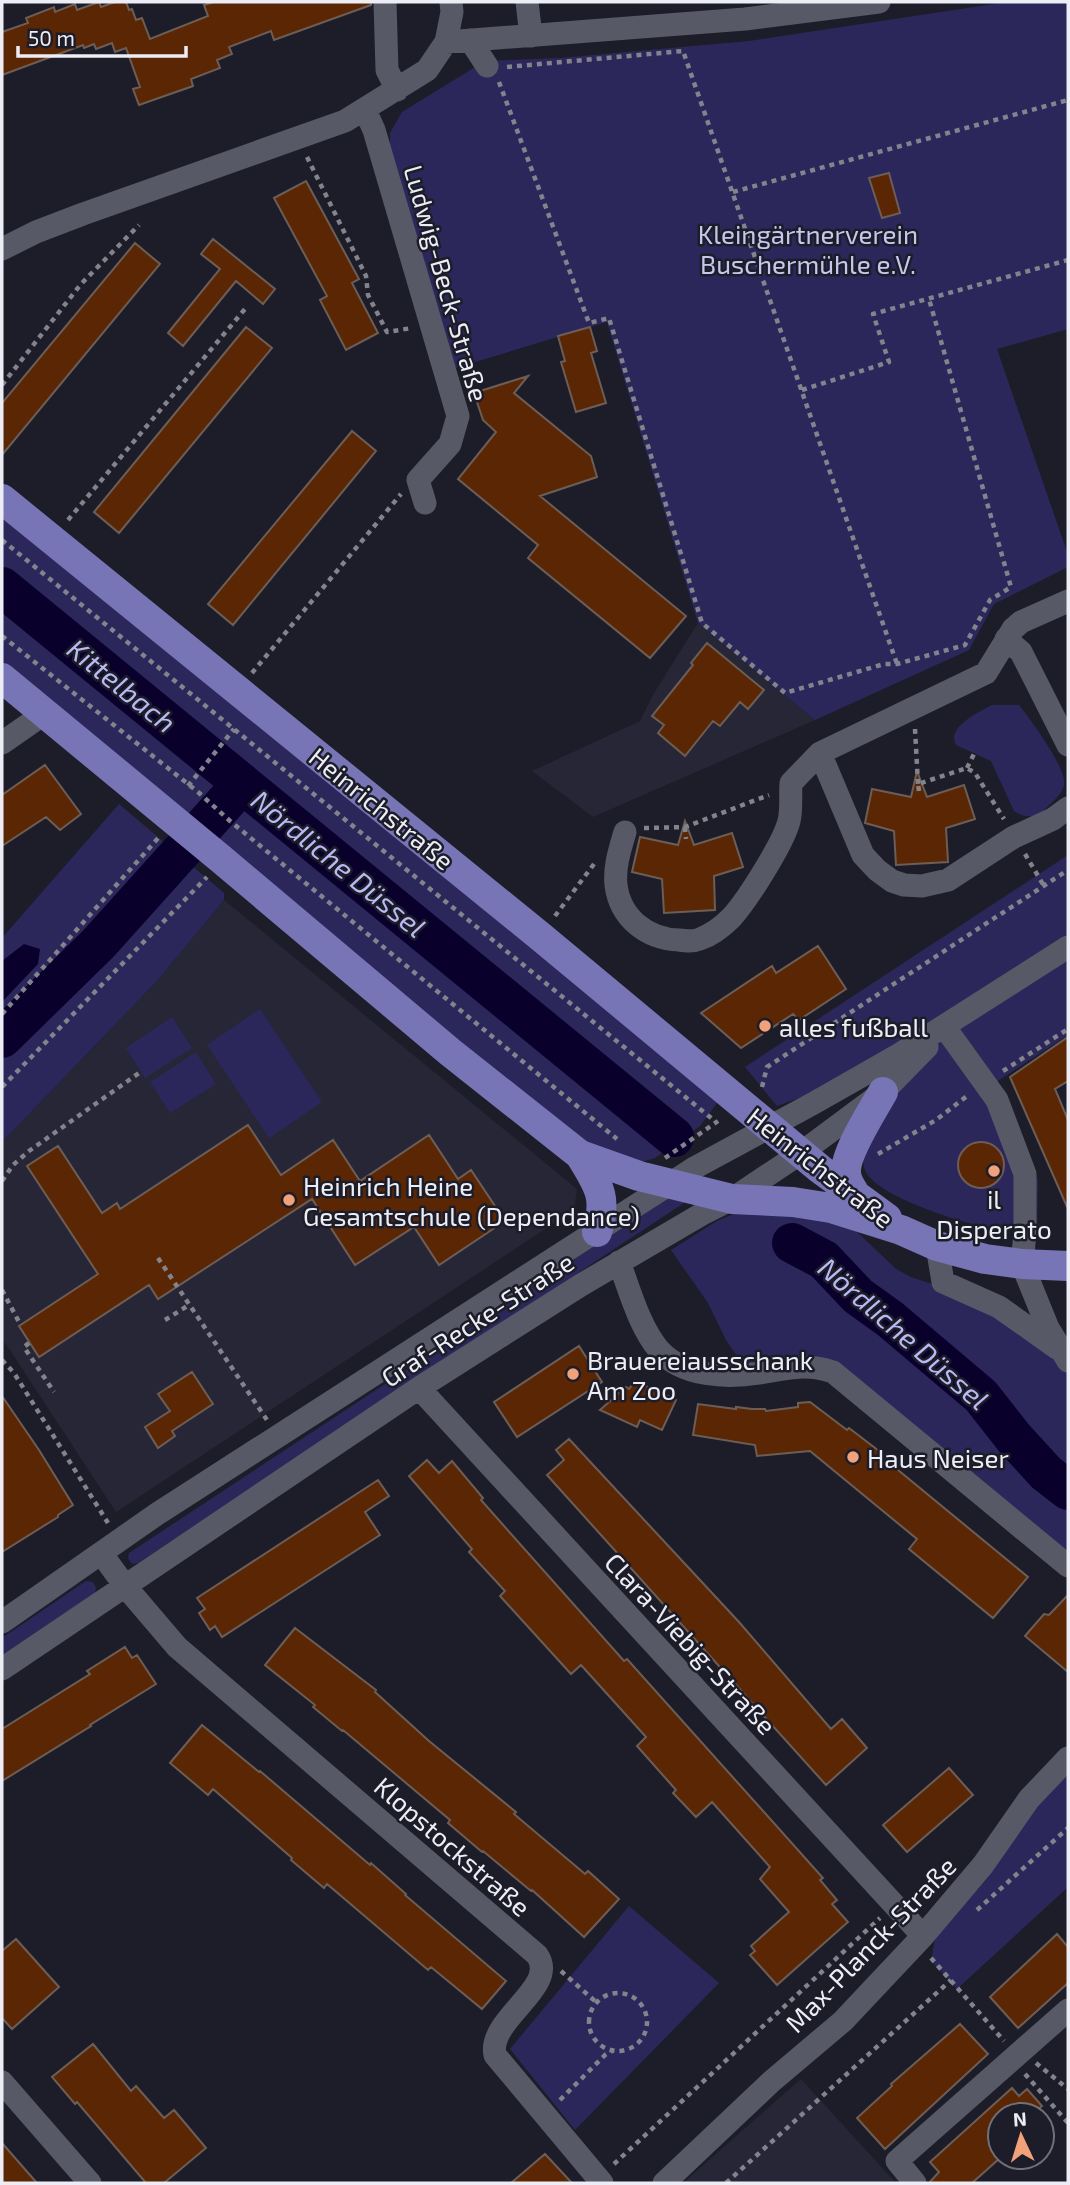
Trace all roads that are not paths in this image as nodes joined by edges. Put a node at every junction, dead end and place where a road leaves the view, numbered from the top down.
1 (385, 2) edge
2 (451, 2) edge
3 (527, 2) edge
4 (879, 2) edge
5 (847, 4) edge
6 (726, 11) edge
7 (531, 36) junction
8 (454, 39) junction
9 (490, 67) road end
10 (397, 90) junction
11 (365, 110) junction
12 (2, 248) edge
13 (2, 499) edge
14 (425, 503) dead end
15 (1068, 601) edge
16 (1006, 639) junction
17 (2, 678) edge
18 (44, 713) junction
19 (2, 743) edge
20 (1068, 745) edge
21 (820, 752) junction
22 (1068, 808) edge
23 (625, 832) road end
24 (1068, 947) edge
25 (950, 1025) junction
26 (883, 1092) junction
27 (770, 1128) junction
28 (801, 1153) junction
29 (580, 1155) junction
30 (662, 1174) junction
31 (854, 1192) junction
32 (732, 1199) junction
33 (901, 1230) junction
34 (597, 1232) junction
35 (937, 1246) junction
36 (619, 1262) junction
37 (1022, 1264) junction
38 (1068, 1266) edge
39 (1066, 1348) edge
40 (419, 1388) junction
41 (110, 1547) junction
42 (1068, 1566) edge
43 (125, 1586) junction
44 (2, 1622) edge
45 (2, 1669) edge
46 (1068, 1758) edge
47 (923, 1936) junction
48 (1068, 2010) edge
49 (2, 2082) edge
50 (600, 2181) edge
51 (90, 2183) edge
52 (664, 2183) edge
53 (915, 2183) edge

1 - 10 street
2 - 8 street
3 - 7 street
4 - 5 street
5 - 6 street
6 - 7 street
7 - 8 street
8 - 9 street
8 - 10 street
10 - 11 street
11 - 12 street
11 - 14 street, Ludwig-Beck-Straße
13 - 27 main road, Heinrichstraße
15 - 16 street
16 - 20 street
16 - 21 street
17 - 18 main road, Heinrichstraße
18 - 19 street
18 - 29 main road, Heinrichstraße
21 - 22 street
21 - 23 street
24 - 25 street, Graf-Recke-Straße
25 - 26 street, Graf-Recke-Straße
25 - 27 street, Graf-Recke-Straße
25 - 37 street
26 - 28 street, Graf-Recke-Straße
26 - 31 main road
27 - 28 main road, Heinrichstraße
27 - 30 street, Graf-Recke-Straße
28 - 31 main road, Heinrichstraße
28 - 32 street, Graf-Recke-Straße
29 - 30 main road, Heinrichstraße
29 - 34 main road
30 - 32 main road, Heinrichstraße
30 - 34 street, Graf-Recke-Straße
31 - 33 main road, Heinrichstraße
32 - 33 main road, Heinrichstraße
32 - 36 street, Graf-Recke-Straße
33 - 35 main road
34 - 41 street, Graf-Recke-Straße
35 - 37 main road
35 - 39 street
36 - 40 street, Graf-Recke-Straße
36 - 42 street
37 - 38 main road
37 - 39 street
40 - 43 street, Graf-Recke-Straße
40 - 47 street, Clara-Viebig-Straße
41 - 43 street
41 - 44 street, Graf-Recke-Straße
43 - 45 street, Graf-Recke-Straße
43 - 50 street, Klopstockstraße
46 - 47 street, Max-Planck-Straße
47 - 52 street, Max-Planck-Straße
48 - 53 street
49 - 51 street

